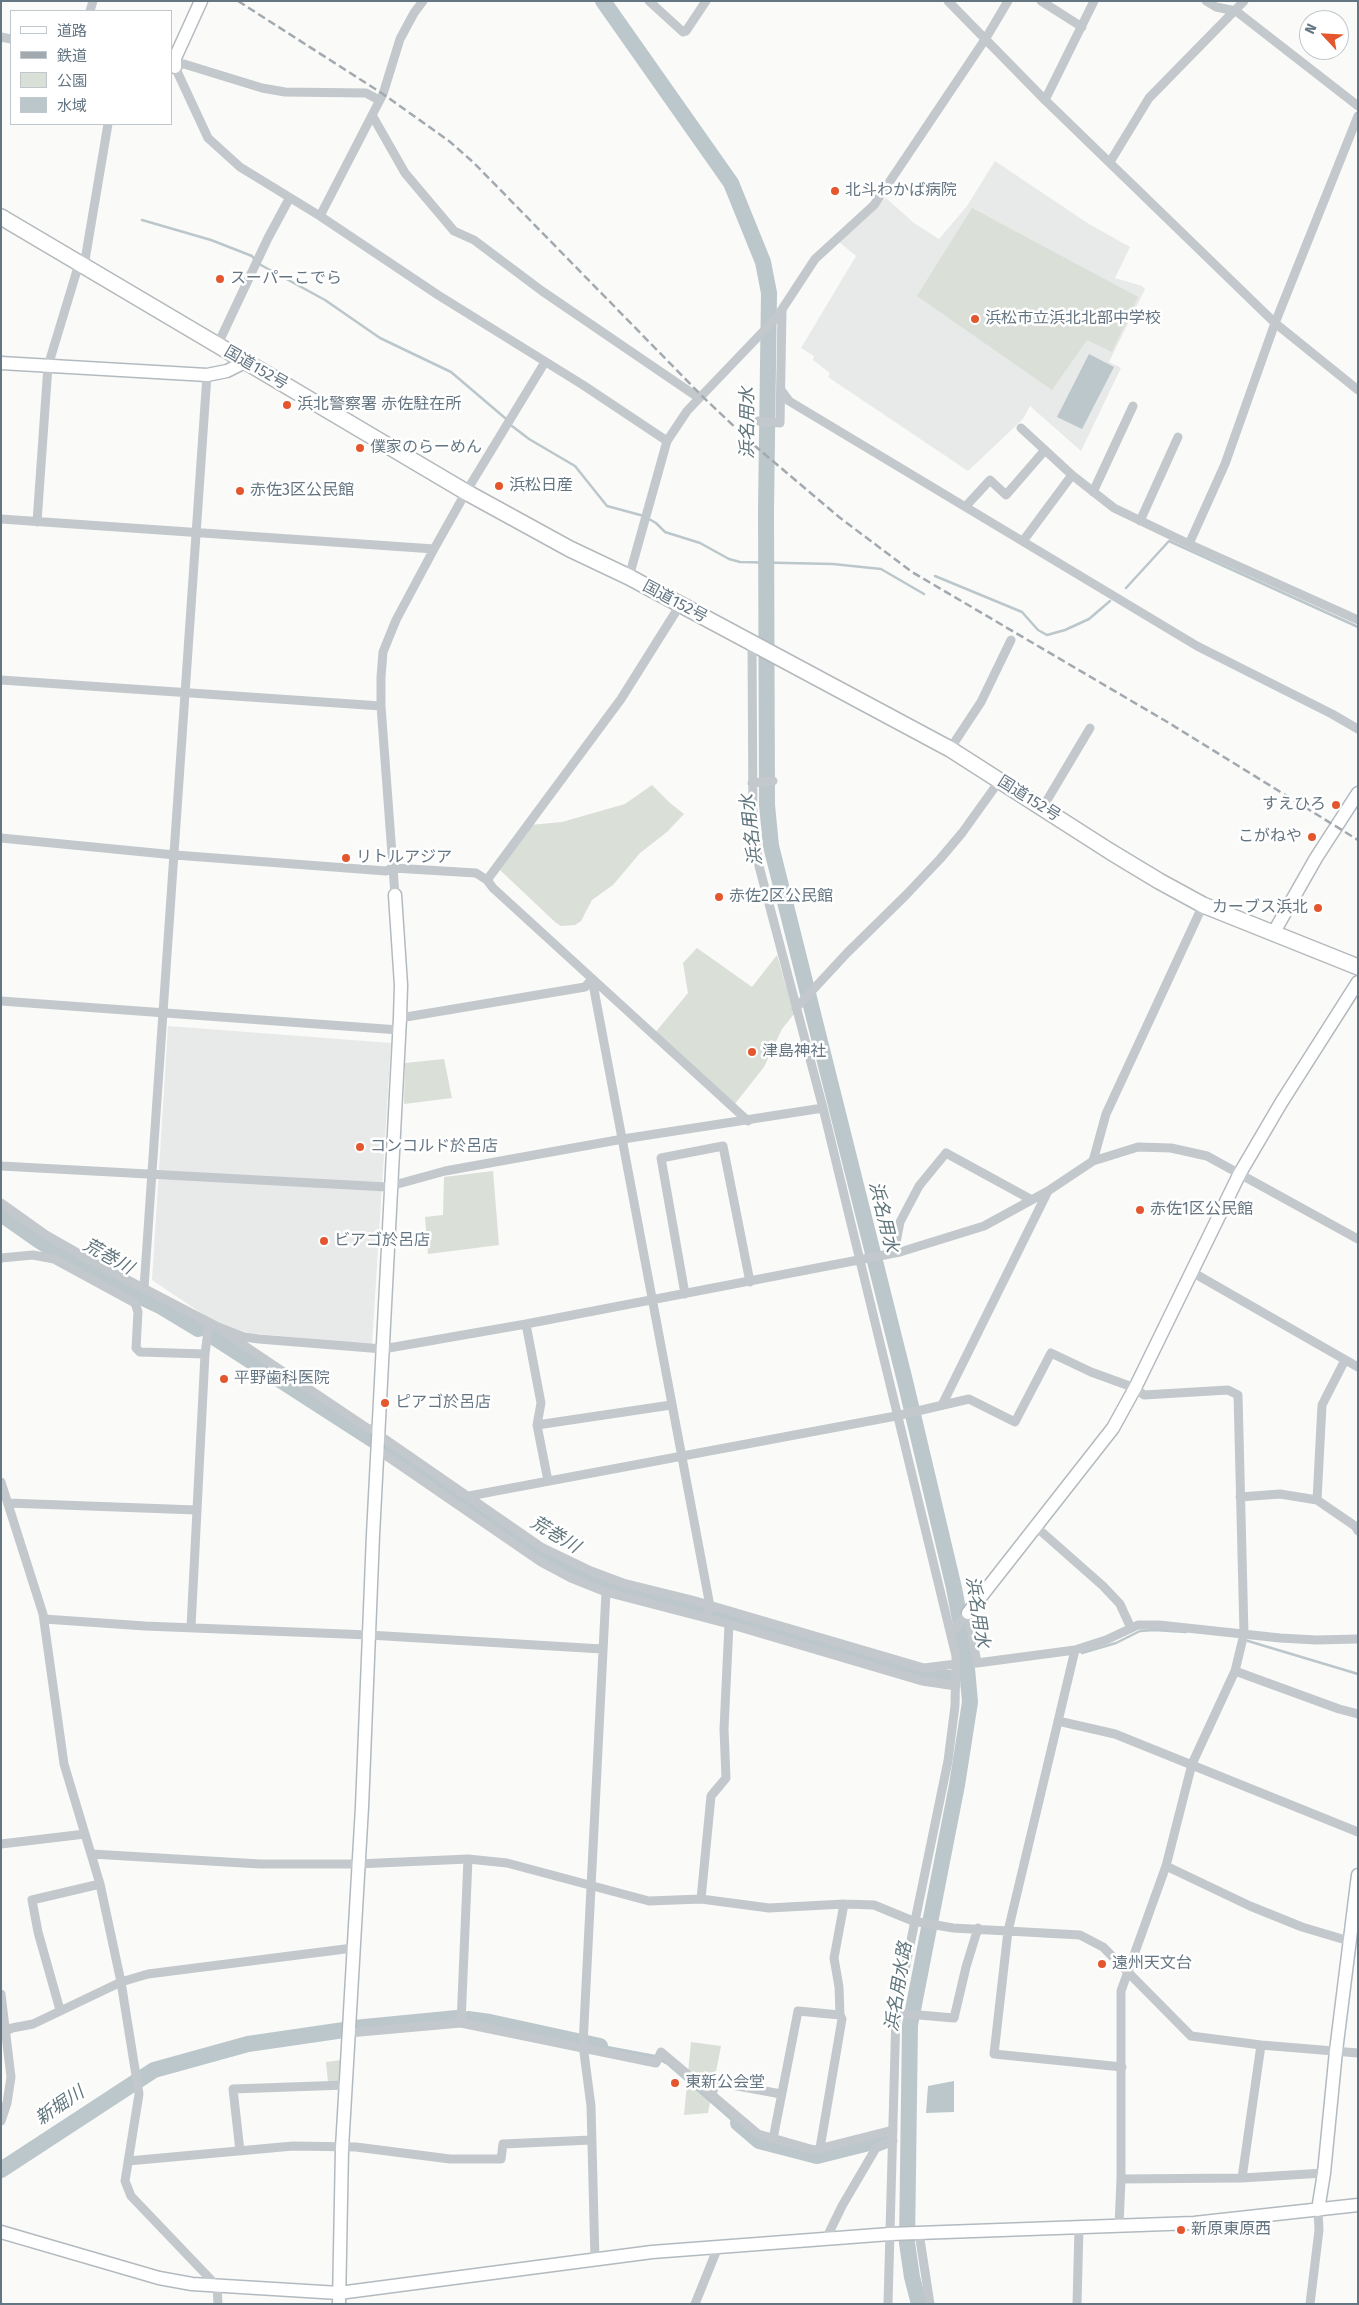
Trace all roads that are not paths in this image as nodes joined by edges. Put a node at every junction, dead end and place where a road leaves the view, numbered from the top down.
1 (201, 1) edge
2 (424, 1) edge
3 (650, 1) edge
4 (706, 1) edge
5 (948, 1) edge
6 (1008, 1) edge
7 (1041, 1) edge
8 (1094, 1) edge
9 (1206, 1) edge
10 (1244, 1) edge
11 (1236, 11) junction
12 (1082, 26) junction
13 (986, 38) junction
14 (173, 67) edge
15 (379, 100) junction
16 (1046, 100) junction
17 (1358, 106) edge
18 (372, 115) junction
19 (1358, 116) edge
20 (108, 125) edge
21 (1110, 162) junction
22 (290, 199) junction
23 (320, 216) junction
24 (1, 217) edge
25 (84, 266) junction
26 (779, 314) junction
27 (1274, 323) junction
28 (217, 346) junction
29 (245, 362) junction
30 (545, 362) junction
31 (1, 363) edge
32 (48, 366) junction
33 (207, 375) junction
34 (781, 390) junction
35 (1358, 390) edge
36 (699, 398) junction
37 (1133, 406) dead end
38 (758, 421) dead end
39 (1021, 428) dead end
40 (1178, 437) dead end
41 (667, 441) junction
42 (1045, 450) junction
43 (1072, 475) junction
44 (466, 492) junction
45 (1093, 492) junction
46 (966, 506) junction
47 (1, 519) edge
48 (1140, 521) junction
49 (37, 522) junction
50 (197, 532) junction
51 (1023, 541) junction
52 (1189, 544) junction
53 (434, 549) junction
54 (629, 577) junction
55 (680, 605) junction
56 (1358, 620) edge
57 (1011, 640) dead end
58 (756, 646) junction
59 (1, 680) edge
60 (186, 694) junction
61 (381, 706) junction
62 (1090, 728) dead end
63 (1358, 729) edge
64 (950, 749) junction
65 (1000, 780) junction
66 (773, 781) dead end
67 (756, 783) junction
68 (1358, 793) edge
69 (1043, 807) junction
70 (1, 838) edge
71 (175, 855) junction
72 (393, 868) junction
73 (487, 880) junction
74 (395, 895) joint
75 (1203, 905) junction
76 (1274, 932) junction
77 (1358, 967) edge
78 (592, 979) junction
79 (1358, 982) edge
80 (1, 1001) edge
81 (799, 1005) junction
82 (164, 1013) junction
83 (400, 1024) junction
84 (823, 1108) junction
85 (748, 1121) junction
86 (623, 1139) junction
87 (1093, 1161) junction
88 (1, 1166) edge
89 (152, 1173) junction
90 (1240, 1173) junction
91 (392, 1184) junction
92 (1048, 1191) junction
93 (1032, 1200) junction
94 (1, 1203) edge
95 (1358, 1239) edge
96 (894, 1252) junction
97 (1, 1258) edge
98 (862, 1261) junction
99 (1192, 1272) junction
100 (750, 1282) junction
101 (144, 1288) junction
102 (685, 1294) junction
103 (654, 1300) junction
104 (209, 1323) junction
105 (526, 1324) junction
106 (218, 1327) junction
107 (383, 1349) junction
108 (205, 1354) junction
109 (1345, 1360) junction
110 (1358, 1367) edge
111 (1136, 1388) junction
112 (942, 1404) junction
113 (671, 1405) junction
114 (899, 1415) junction
115 (538, 1425) junction
116 (379, 1440) junction
117 (682, 1456) junction
118 (548, 1481) junction
119 (1, 1482) edge
120 (469, 1496) junction
121 (1240, 1497) junction
122 (1317, 1500) junction
123 (6, 1507) edge
124 (196, 1510) junction
125 (1035, 1526) junction
126 (1357, 1526) edge
127 (606, 1592) junction
128 (968, 1612) junction
129 (708, 1613) junction
130 (44, 1619) junction
131 (728, 1624) junction
132 (191, 1627) junction
133 (1131, 1628) junction
134 (951, 1633) junction
135 (1244, 1634) junction
136 (369, 1635) junction
137 (1358, 1639) edge
138 (602, 1649) junction
139 (1075, 1650) junction
140 (956, 1664) junction
141 (1235, 1670) junction
142 (956, 1686) junction
143 (1358, 1714) edge
144 (1058, 1721) junction
145 (1192, 1764) junction
146 (1358, 1832) edge
147 (85, 1834) junction
148 (1, 1844) edge
149 (92, 1854) junction
150 (468, 1859) junction
151 (357, 1864) junction
152 (1166, 1866) junction
153 (1358, 1875) edge
154 (100, 1884) junction
155 (591, 1885) junction
156 (701, 1899) junction
157 (844, 1904) junction
158 (916, 1921) junction
159 (978, 1928) junction
160 (1008, 1931) junction
161 (1349, 1941) junction
162 (353, 1948) junction
163 (1128, 1970) junction
164 (121, 1982) junction
165 (1, 1994) edge
166 (60, 2010) junction
167 (896, 2013) junction
168 (840, 2015) junction
169 (461, 2023) junction
170 (4, 2033) edge
171 (349, 2033) junction
172 (583, 2044) junction
173 (1260, 2045) junction
174 (1336, 2051) junction
175 (1358, 2053) edge
176 (1122, 2067) junction
177 (346, 2085) junction
178 (712, 2094) junction
179 (781, 2094) junction
180 (1, 2120) edge
181 (894, 2130) junction
182 (773, 2139) junction
183 (591, 2140) junction
184 (893, 2140) junction
185 (342, 2148) junction
186 (820, 2148) junction
187 (240, 2151) junction
188 (128, 2161) junction
189 (1324, 2173) junction
190 (1242, 2178) junction
191 (1121, 2179) junction
192 (1358, 2205) edge
193 (1318, 2210) junction
194 (1119, 2226) junction
195 (1079, 2228) junction
196 (1, 2232) edge
197 (919, 2233) junction
198 (894, 2234) junction
199 (826, 2239) junction
200 (718, 2246) junction
201 (595, 2260) junction
202 (217, 2286) junction
203 (339, 2298) edge
204 (218, 2304) edge
205 (696, 2304) edge
206 (888, 2304) edge
207 (930, 2304) edge
208 (1077, 2304) edge
209 (1310, 2304) edge

1 - 14 street
2 - 15 street
3 - 4 street
5 - 13 street
6 - 13 street
7 - 12 street
8 - 12 street
9 - 11 street
10 - 11 street
11 - 17 street
11 - 21 street
12 - 16 street
13 - 16 street
13 - 26 street
14 - 15 street
14 - 22 street
15 - 18 street
16 - 21 street
18 - 23 street
18 - 36 street
19 - 27 street
20 - 25 street
21 - 27 street
22 - 23 street
22 - 28 street
23 - 30 street
24 - 25 highway, 国道152号
25 - 28 highway, 国道152号
25 - 32 street
26 - 34 street
26 - 36 street
27 - 35 street
27 - 52 street
28 - 29 highway, 国道152号
29 - 33 street
29 - 44 highway, 国道152号
30 - 41 street
30 - 44 street
31 - 32 street
32 - 33 street
32 - 49 street
33 - 50 street
34 - 38 street
34 - 46 street
36 - 41 street
37 - 45 street
39 - 42 street
40 - 48 street
41 - 54 street
42 - 43 street
42 - 46 street
43 - 45 street
43 - 51 street
44 - 53 street
44 - 54 highway, 国道152号
45 - 48 street
46 - 51 street
47 - 49 street
48 - 52 street
49 - 50 street
50 - 53 street
50 - 60 street
51 - 63 street
52 - 56 street
53 - 61 street
54 - 55 highway, 国道152号
55 - 58 highway, 国道152号
55 - 73 street
57 - 64 street
58 - 64 highway, 国道152号
58 - 67 street
59 - 60 street
60 - 61 street
60 - 71 street
61 - 72 street
62 - 69 street
64 - 65 highway, 国道152号
65 - 69 highway, 国道152号
65 - 81 street
66 - 67 street
67 - 81 street
68 - 76 street
69 - 75 highway, 国道152号
70 - 71 street
71 - 72 street
71 - 82 street
72 - 73 street
72 - 74 street
73 - 78 street
74 - 83 street
75 - 76 highway, 国道152号
75 - 87 street
76 - 77 highway, 国道152号
78 - 83 street
78 - 85 street
78 - 86 street
79 - 90 street
80 - 82 street
81 - 84 street
82 - 83 street
82 - 89 street
83 - 91 street
84 - 85 street
84 - 98 street
85 - 86 street
86 - 91 street
86 - 103 street
87 - 90 street
87 - 92 street
88 - 89 street
89 - 91 street
89 - 101 street
90 - 95 street
90 - 99 street
91 - 107 street
92 - 93 street
92 - 112 street
93 - 96 street
93 - 96 street
94 - 101 street
96 - 98 street
97 - 108 street
98 - 100 street
98 - 114 street
99 - 109 street
99 - 111 street
100 - 102 street
100 - 102 street
101 - 104 street
102 - 103 street
103 - 105 street
103 - 113 street
104 - 106 street
104 - 108 street
105 - 107 street
105 - 115 street
106 - 107 street
106 - 116 street
107 - 116 street
108 - 124 street
109 - 110 street
109 - 122 street
111 - 112 street
111 - 121 street
111 - 125 street
112 - 114 street
113 - 115 street
113 - 117 street
114 - 117 street
114 - 134 street
115 - 118 street
116 - 120 street
116 - 127 street
116 - 136 street
117 - 118 street
117 - 129 street
118 - 120 street
119 - 123 street
120 - 129 street
121 - 122 street
121 - 135 street
122 - 126 street
123 - 124 street
123 - 130 street
124 - 132 street
125 - 128 street
125 - 133 street
127 - 129 street
127 - 138 street
128 - 134 street
128 - 139 street
129 - 131 street
129 - 140 street
130 - 132 street
130 - 147 street
131 - 142 street
131 - 156 street
132 - 136 street
133 - 135 street
133 - 139 street
134 - 140 street
135 - 137 street
135 - 141 street
136 - 138 street
136 - 151 street
138 - 155 street
139 - 144 street
140 - 142 street
141 - 143 street
141 - 145 street
142 - 158 street
144 - 145 street
144 - 160 street
145 - 146 street
145 - 152 street
147 - 148 street
147 - 149 street
149 - 151 street
149 - 154 street
150 - 151 street
150 - 155 street
150 - 169 street
151 - 162 street
152 - 161 street
152 - 163 street
153 - 161 street
154 - 164 street
154 - 166 street
155 - 156 street
155 - 172 street
156 - 157 street
157 - 158 street
157 - 168 street
158 - 159 street
158 - 167 street
159 - 160 street
159 - 167 street
160 - 163 street
160 - 176 street
161 - 174 street
162 - 164 street
162 - 171 street
163 - 173 street
163 - 176 street
164 - 166 street
164 - 188 street
165 - 170 street
166 - 170 street
167 - 181 street
168 - 179 street
168 - 186 street
169 - 171 street
169 - 172 street
170 - 180 street
171 - 177 street
172 - 178 street
172 - 183 street
173 - 174 street
173 - 190 street
174 - 175 street
174 - 189 street
176 - 191 street
177 - 185 street
177 - 187 street
178 - 179 street
178 - 182 street
179 - 182 street
181 - 184 street
181 - 186 street
182 - 186 street
183 - 185 street
183 - 201 street
184 - 198 street
184 - 199 street
185 - 187 street
185 - 203 street
187 - 188 street
188 - 202 street
189 - 190 street
189 - 193 street
190 - 191 street
191 - 194 street
192 - 193 street
193 - 194 street
193 - 209 street
194 - 195 street
195 - 197 street
195 - 208 street
196 - 202 street
197 - 198 street
197 - 207 street
198 - 199 street
198 - 206 street
199 - 200 street
200 - 201 street
200 - 205 street
201 - 203 street
202 - 203 street
202 - 204 street

